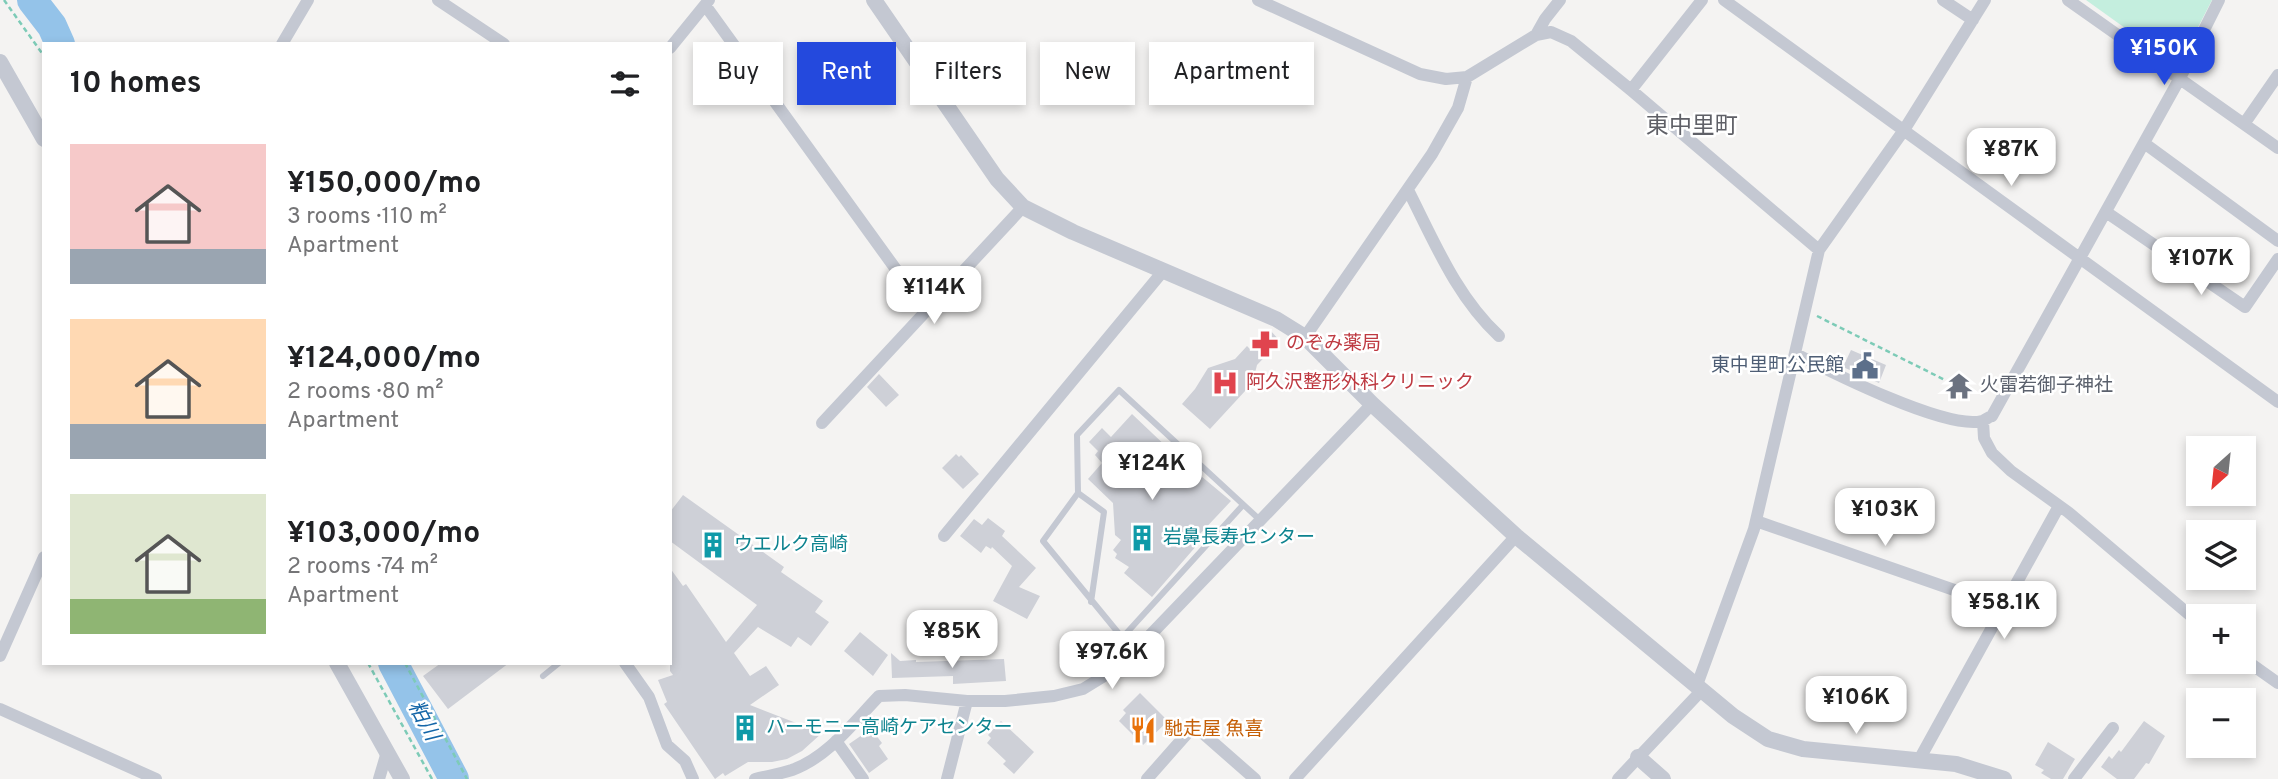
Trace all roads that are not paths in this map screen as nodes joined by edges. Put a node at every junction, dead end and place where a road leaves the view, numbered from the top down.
1 (308, 0) edge
2 (438, 0) edge
3 (874, 0) edge
4 (1258, 0) edge
5 (1560, 0) edge
6 (1702, 0) edge
7 (1724, 0) edge
8 (1943, 0) edge
9 (1985, 0) edge
10 (2068, 0) edge
11 (2219, 0) edge
12 (707, 3) edge
13 (1973, 20) junction
14 (1536, 35) junction
15 (283, 42) edge
16 (501, 42) edge
17 (672, 46) edge
18 (0, 62) edge
19 (2278, 75) edge
20 (1467, 77) junction
21 (2180, 78) junction
22 (1631, 90) junction
23 (2244, 124) junction
24 (1904, 130) junction
25 (42, 136) edge
26 (2144, 143) junction
27 (2278, 148) edge
28 (1408, 190) junction
29 (1023, 207) junction
30 (2106, 212) junction
31 (2278, 241) edge
32 (1819, 250) junction
33 (2080, 259) junction
34 (2278, 259) edge
35 (1164, 270) junction
36 (926, 311) junction
37 (1499, 336) dead end
38 (1305, 337) junction
39 (1796, 354) junction
40 (2276, 396) edge
41 (1372, 404) junction
42 (1983, 421) junction
43 (822, 423) dead end
44 (1077, 493) junction
45 (1243, 505) junction
46 (2059, 506) junction
47 (1260, 520) junction
48 (1756, 521) junction
49 (944, 536) dead end
50 (1516, 536) junction
51 (42, 562) edge
52 (1091, 602) junction
53 (2003, 607) junction
54 (2186, 612) edge
55 (1122, 638) junction
56 (1134, 652) junction
57 (0, 656) edge
58 (338, 665) edge
59 (556, 665) edge
60 (626, 665) edge
61 (2256, 667) edge
62 (542, 676) dead end
63 (2278, 683) edge
64 (1700, 687) junction
65 (967, 701) junction
66 (0, 709) edge
67 (2113, 728) dead end
68 (836, 741) junction
69 (387, 752) junction
70 (1638, 757) junction
71 (1919, 760) junction
72 (793, 774) edge
73 (156, 779) edge
74 (379, 779) edge
75 (401, 779) edge
76 (693, 779) edge
77 (755, 779) edge
78 (863, 779) edge
79 (947, 779) edge
80 (1147, 779) edge
81 (1255, 779) edge
82 (1295, 779) edge
83 (1618, 779) edge
84 (1663, 779) edge
85 (2004, 779) edge
86 (2074, 779) edge

1 - 15 street
2 - 16 street
3 - 29 street
4 - 20 street
5 - 14 street
6 - 22 street
7 - 24 street
8 - 13 street
9 - 13 street
10 - 21 street
11 - 21 street
12 - 17 street
12 - 36 street
13 - 24 street
14 - 20 street
14 - 22 street
18 - 25 street
19 - 23 street
20 - 28 street
21 - 23 street
21 - 26 street
22 - 32 street
23 - 27 street
24 - 32 street
24 - 33 street
26 - 30 street
26 - 31 street
28 - 37 street
28 - 38 street
29 - 35 street
29 - 36 street
30 - 33 street
30 - 34 street
32 - 39 street
33 - 40 street
33 - 42 street
35 - 38 street
35 - 49 street
36 - 43 street
38 - 41 street
39 - 42 street
39 - 48 street
41 - 47 street
41 - 50 street
42 - 46 street
44 - 45 lane
44 - 52 lane
44 - 52 lane
45 - 47 lane
45 - 55 lane
46 - 53 street
46 - 54 street
47 - 56 street
48 - 53 street
48 - 64 street
50 - 64 street
50 - 82 street
51 - 57 street
52 - 55 lane
53 - 71 street
55 - 56 lane
56 - 65 street
58 - 69 street
59 - 62 lane
60 - 76 street
61 - 63 street
64 - 70 street
64 - 71 street
65 - 68 street
65 - 79 street
66 - 73 street
67 - 86 street
68 - 72 street
68 - 78 street
69 - 74 street
69 - 75 street
70 - 83 street
70 - 84 street
71 - 85 street
72 - 77 street
80 - 81 street

